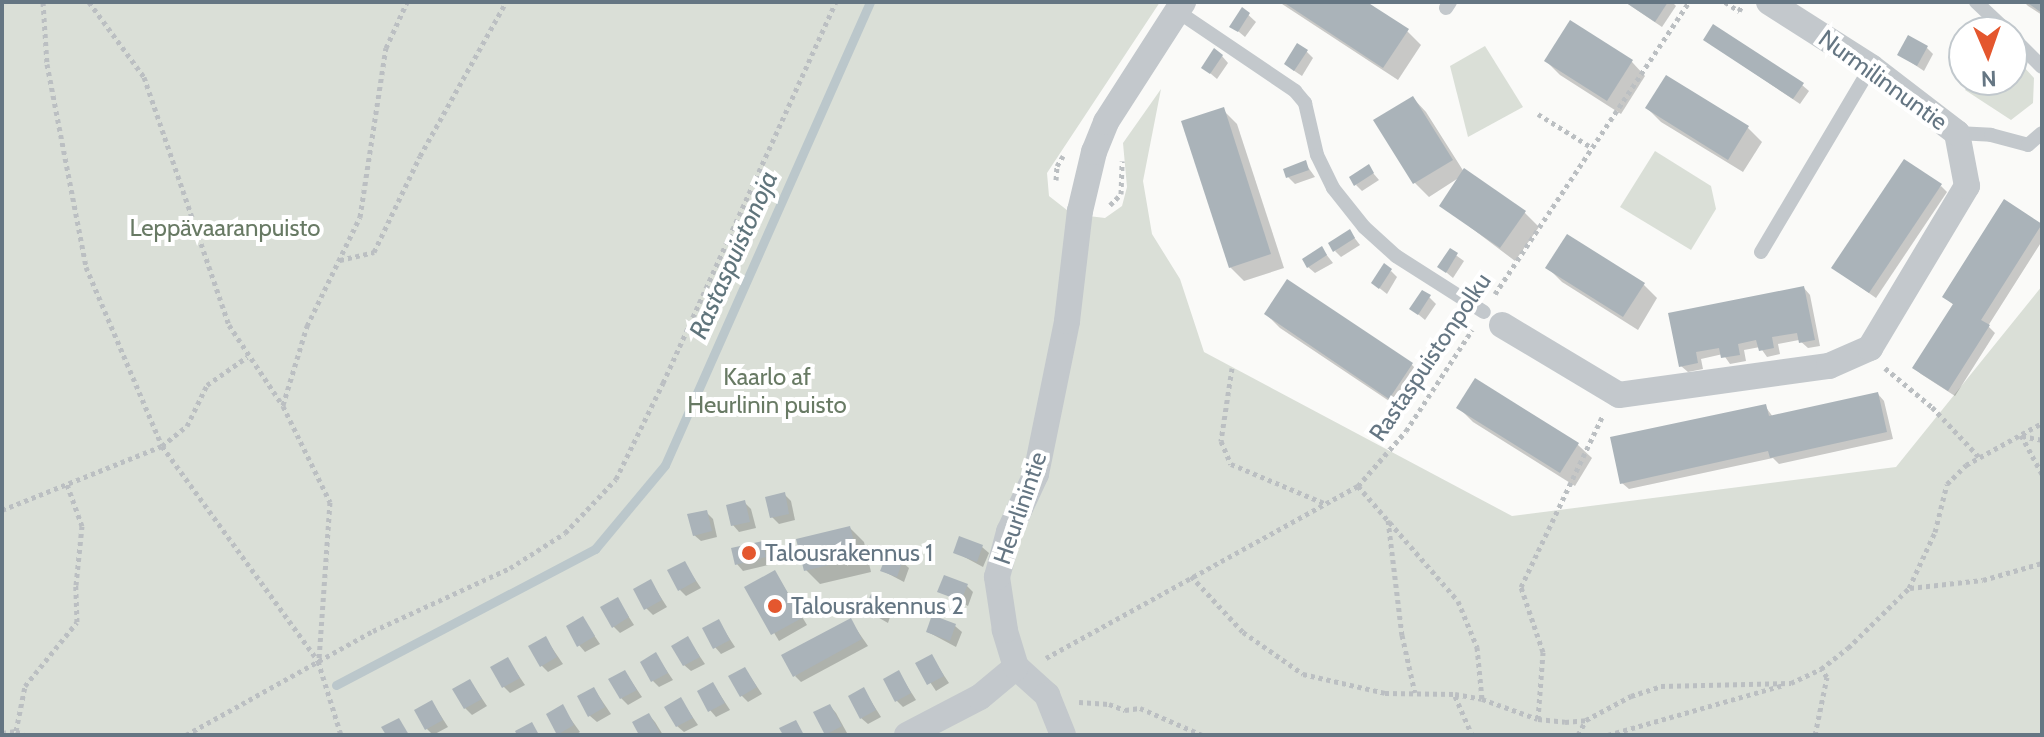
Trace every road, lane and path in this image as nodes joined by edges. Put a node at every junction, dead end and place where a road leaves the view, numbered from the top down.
1 (43, 2) edge
2 (89, 2) edge
3 (407, 2) edge
4 (506, 2) edge
5 (836, 2) edge
6 (1689, 2) edge
7 (1725, 2) edge
8 (1769, 2) edge
9 (1976, 2) edge
10 (1180, 6) edge
11 (1739, 11) dead end
12 (1991, 16) edge
13 (1871, 67) junction
14 (1538, 114) dead end
15 (1957, 133) junction
16 (2042, 133) edge
17 (1591, 147) junction
18 (1761, 252) dead end
19 (339, 260) junction
20 (1493, 318) junction
21 (1864, 351) junction
22 (247, 357) junction
23 (1232, 368) dead end
24 (1614, 392) junction
25 (283, 406) junction
26 (2042, 423) edge
27 (2021, 435) junction
28 (2042, 440) edge
29 (162, 446) junction
30 (1980, 458) junction
31 (2042, 474) edge
32 (67, 484) junction
33 (1358, 486) junction
34 (1325, 503) junction
35 (2, 510) edge
36 (1388, 519) junction
37 (2042, 563) edge
38 (1191, 576) junction
39 (1909, 588) junction
40 (318, 661) junction
41 (1016, 667) junction
42 (1821, 669) junction
43 (1791, 683) junction
44 (1415, 693) junction
45 (1455, 694) junction
46 (1047, 695) junction
47 (1482, 699) junction
48 (1538, 719) junction
49 (1586, 720) junction
50 (16, 731) junction
51 (2, 733) edge
52 (24, 735) edge
53 (186, 735) edge
54 (341, 735) edge
55 (907, 735) edge
56 (1063, 735) edge
57 (1202, 735) edge
58 (1472, 735) edge
59 (1578, 735) edge
60 (1608, 735) edge
61 (1815, 735) edge

1 - 29 path
2 - 22 path
3 - 19 path
4 - 19 path
5 - 40 path
6 - 17 path, Rastaspuistonpolku
7 - 11 path
8 - 13 street, Nurmilinnuntie
9 - 12 lane
10 - 20 lane
10 - 41 street, Heurlinintie
13 - 15 street, Nurmilinnuntie
13 - 18 lane
14 - 17 path
15 - 16 lane
15 - 21 street
17 - 20 path, Rastaspuistonpolku
19 - 25 path
20 - 24 street
20 - 33 path, Rastaspuistonpolku
21 - 24 street
21 - 30 path
22 - 25 path
22 - 29 path
23 - 34 path
24 - 48 path
25 - 40 path
26 - 27 path
27 - 28 path
27 - 30 path
27 - 31 path
29 - 32 path
29 - 40 path
30 - 39 path
32 - 35 path
32 - 50 path
33 - 34 path, Rastaspuistonpolku
33 - 36 path
34 - 38 path, Rastaspuistonpolku
36 - 44 path
36 - 47 path
37 - 39 path
38 - 41 path, Rastaspuistonpolku
38 - 44 path
39 - 42 path
40 - 53 path
40 - 54 path
41 - 46 street
41 - 55 street
42 - 43 path
42 - 61 path
43 - 49 path
43 - 60 path
44 - 45 path
45 - 47 path
45 - 58 path
46 - 56 street
46 - 57 path
47 - 48 path
48 - 49 path
49 - 59 path
50 - 51 path
50 - 52 path

